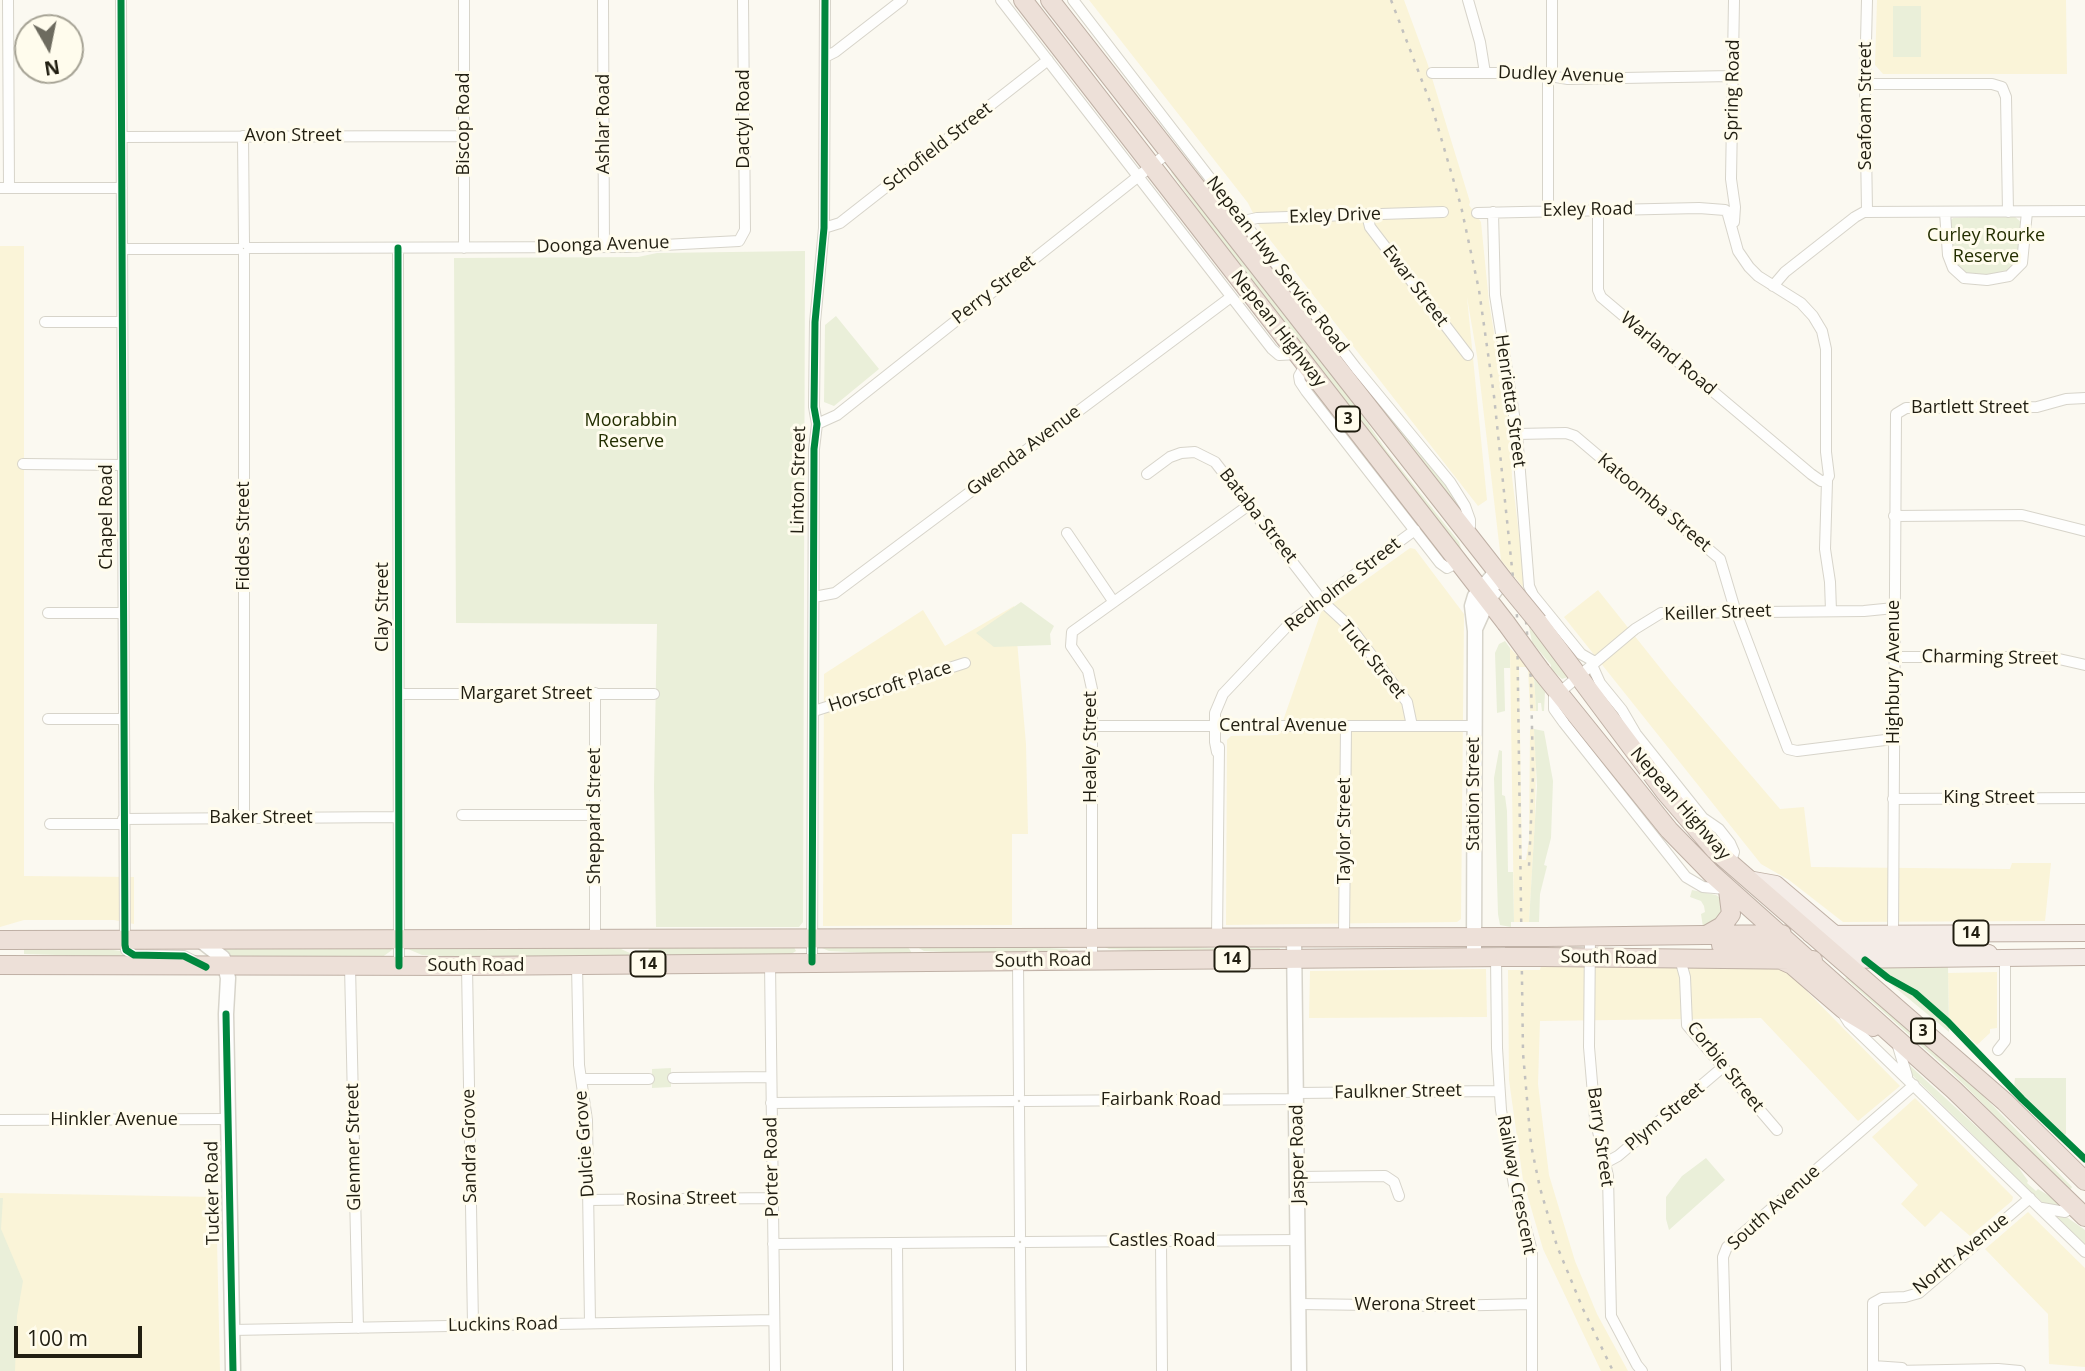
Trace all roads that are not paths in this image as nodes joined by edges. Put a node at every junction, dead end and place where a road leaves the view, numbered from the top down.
1 (8, 0) edge
2 (121, 0) edge
3 (464, 0) edge
4 (603, 0) edge
5 (743, 0) edge
6 (825, 0) edge
7 (902, 0) edge
8 (1001, 0) edge
9 (1023, 0) edge
10 (1050, 0) edge
11 (1073, 0) edge
12 (1468, 0) edge
13 (1552, 0) edge
14 (1734, 0) edge
15 (1867, 0) edge
16 (825, 57) junction
17 (1048, 60) junction
18 (1432, 73) dead end
19 (1485, 73) junction
20 (1550, 76) junction
21 (1732, 76) junction
22 (1865, 84) junction
23 (243, 136) junction
24 (464, 136) junction
25 (122, 137) junction
26 (1169, 152) junction
27 (1144, 172) junction
28 (4, 187) edge
29 (122, 188) junction
30 (1728, 206) junction
31 (1598, 210) junction
32 (1548, 211) junction
33 (1867, 211) junction
34 (2085, 211) edge
35 (1443, 212) dead end
36 (1493, 212) junction
37 (1945, 212) junction
38 (2008, 212) junction
39 (2027, 212) junction
40 (1477, 213) dead end
41 (1367, 215) junction
42 (824, 228) junction
43 (1238, 228) junction
44 (742, 238) joint
45 (604, 247) junction
46 (244, 248) junction
47 (398, 248) junction
48 (464, 248) junction
49 (122, 249) junction
50 (1773, 286) junction
51 (1231, 297) junction
52 (46, 322) dead end
53 (122, 322) junction
54 (1468, 355) dead end
55 (1302, 359) junction
56 (1356, 368) junction
57 (1337, 369) junction
58 (2085, 398) edge
59 (1897, 412) joint
60 (817, 425) junction
61 (1517, 434) junction
62 (23, 464) dead end
63 (122, 465) junction
64 (1147, 474) dead end
65 (1823, 476) junction
66 (1250, 505) junction
67 (1894, 516) junction
68 (1415, 530) junction
69 (2085, 531) edge
70 (1067, 533) dead end
71 (1471, 540) junction
72 (1459, 562) junction
73 (1502, 578) junction
74 (1484, 595) junction
75 (814, 597) junction
76 (1322, 599) junction
77 (1113, 601) junction
78 (1736, 611) junction
79 (1835, 611) junction
80 (1894, 611) junction
81 (48, 613) dead end
82 (123, 613) junction
83 (1894, 657) junction
84 (965, 663) dead end
85 (1593, 664) junction
86 (2085, 665) edge
87 (1577, 677) junction
88 (1558, 692) junction
89 (399, 694) junction
90 (595, 694) junction
91 (654, 694) dead end
92 (1602, 697) junction
93 (814, 711) junction
94 (48, 719) dead end
95 (123, 719) junction
96 (1092, 726) junction
97 (1218, 726) junction
98 (1346, 726) junction
99 (1412, 726) junction
100 (1474, 726) junction
101 (1893, 738) junction
102 (1632, 783) junction
103 (1611, 784) junction
104 (2085, 798) edge
105 (1893, 799) junction
106 (462, 815) dead end
107 (595, 815) junction
108 (398, 817) junction
109 (244, 818) junction
110 (123, 821) junction
111 (50, 824) dead end
112 (1748, 879) junction
113 (1728, 889) junction
114 (2085, 933) edge
115 (1708, 934) junction
116 (1810, 934) junction
117 (1663, 935) junction
118 (1590, 936) junction
119 (1092, 937) junction
120 (1217, 937) junction
121 (1294, 937) junction
122 (1344, 937) junction
123 (1474, 937) junction
124 (399, 939) junction
125 (595, 939) junction
126 (640, 939) junction
127 (812, 939) junction
128 (911, 939) junction
129 (0, 940) edge
130 (124, 940) junction
131 (200, 940) junction
132 (1830, 940) junction
133 (1898, 940) junction
134 (1959, 940) junction
135 (1784, 946) junction
136 (1474, 957) junction
137 (2085, 957) edge
138 (1590, 958) junction
139 (2003, 958) junction
140 (1294, 959) junction
141 (1680, 959) junction
142 (1092, 960) junction
143 (1809, 960) junction
144 (1841, 960) junction
145 (1018, 961) junction
146 (812, 962) junction
147 (920, 962) junction
148 (1499, 962) junction
149 (770, 963) junction
150 (640, 964) junction
151 (0, 965) edge
152 (577, 965) junction
153 (350, 966) junction
154 (399, 966) junction
155 (467, 966) junction
156 (214, 967) junction
157 (1843, 1009) junction
158 (1894, 1036) junction
159 (1998, 1050) dead end
160 (1723, 1067) junction
161 (771, 1077) junction
162 (673, 1078) dead end
163 (581, 1079) junction
164 (649, 1079) dead end
165 (1911, 1082) junction
166 (1499, 1091) junction
167 (1297, 1096) junction
168 (1019, 1101) junction
169 (771, 1103) junction
170 (227, 1119) junction
171 (0, 1120) edge
172 (1777, 1130) dead end
173 (1605, 1163) junction
174 (1298, 1177) junction
175 (2085, 1181) edge
176 (1399, 1196) dead end
177 (772, 1198) junction
178 (2030, 1198) junction
179 (589, 1200) junction
180 (2081, 1206) edge
181 (2039, 1207) junction
182 (1299, 1240) junction
183 (1161, 1241) junction
184 (1020, 1242) junction
185 (897, 1243) junction
186 (773, 1244) junction
187 (2085, 1252) edge
188 (1299, 1304) junction
189 (1532, 1304) junction
190 (774, 1320) junction
191 (590, 1323) junction
192 (473, 1325) junction
193 (358, 1328) junction
194 (232, 1330) junction
195 (1873, 1368) edge
196 (1913, 1369) junction
197 (233, 1371) edge
198 (775, 1371) edge
199 (898, 1371) edge
200 (1021, 1371) edge
201 (1162, 1371) edge
202 (1299, 1371) edge
203 (1532, 1371) edge
204 (1642, 1371) edge
205 (1726, 1371) edge
206 (1895, 1371) edge
207 (2020, 1371) edge

1 - 28 street
2 - 25 street, Chapel Road
3 - 24 street, Biscop Road
4 - 45 street, Ashlar Road
5 - 44 street, Dactyl Road
6 - 16 street, Linton Street
7 - 16 street
8 - 17 street
9 - 27 highway, Nepean Highway / 3
10 - 26 highway, Nepean Highway / 3
11 - 43 street, Nepean Hwy Service Road
12 - 19 street
13 - 20 street
14 - 21 street, Spring Road
15 - 22 street, Seafoam Street
16 - 42 street, Linton Street
17 - 27 street
17 - 42 street, Schofield Street
18 - 19 street, Dudley Avenue
19 - 20 street, Dudley Avenue
20 - 21 street, Dudley Avenue
20 - 32 street
21 - 30 street, Spring Road
22 - 33 street, Seafoam Street
22 - 38 street
23 - 24 street, Avon Street
23 - 25 street, Avon Street
23 - 46 street, Fiddes Street
24 - 48 street, Biscop Road
25 - 29 street, Chapel Road
26 - 27 street, Perry Street
26 - 43 highway, Nepean Highway / 3
27 - 51 street
27 - 55 highway, Nepean Highway / 3
27 - 60 street, Perry Street
28 - 29 street
29 - 49 street, Chapel Road
30 - 31 street, Exley Road
30 - 50 street
31 - 32 street, Exley Road
31 - 65 street, Warland Road
32 - 36 street, Exley Road
33 - 37 street
33 - 50 street
34 - 39 street
35 - 41 street, Exley Drive
36 - 40 street, Exley Road
36 - 61 street, Henrietta Street
37 - 38 street
37 - 39 street
38 - 39 street
41 - 43 street, Exley Drive
41 - 54 street, Ewar Street
42 - 60 street, Linton Street
43 - 56 street, Nepean Hwy Service Road
43 - 57 highway, Nepean Highway / 3
44 - 45 street, Doonga Avenue
45 - 48 street, Doonga Avenue
46 - 47 street, Doonga Avenue
46 - 49 street, Doonga Avenue
46 - 109 street, Fiddes Street
47 - 48 street, Doonga Avenue
47 - 89 street, Clay Street
49 - 53 street, Chapel Road
50 - 65 street
51 - 55 street
51 - 75 street, Gwenda Avenue
52 - 53 street
53 - 63 street, Chapel Road
55 - 68 street
55 - 72 highway, Nepean Highway / 3
56 - 57 street, Nepean Highway
56 - 71 street, Nepean Hwy Service Road
57 - 71 highway, Nepean Highway / 3
58 - 59 street, Bartlett Street
59 - 67 street, Highbury Avenue
60 - 75 street, Linton Street
61 - 78 street, Katoomba Street
61 - 85 street, Henrietta Street
62 - 63 street
63 - 82 street, Chapel Road
64 - 66 street, Bataba Street
65 - 79 street
66 - 76 street, Bataba Street
66 - 77 street, Healey Street
67 - 69 street
67 - 80 street, Highbury Avenue
68 - 72 street
68 - 76 street, Redholme Street
70 - 77 street
71 - 72 highway
71 - 73 highway, Nepean Highway / 3
72 - 74 highway, Nepean Highway / 3
73 - 74 main road
73 - 87 highway, Nepean Highway / 3, bridge
74 - 88 highway, Nepean Highway / 3, bridge
74 - 100 main road, Station Street
75 - 93 street, Linton Street
76 - 97 street, Redholme Street
76 - 99 street, Tuck Street
77 - 96 street, Healey Street
78 - 79 street, Keiller Street
78 - 85 street, Keiller Street
78 - 101 street, Katoomba Street
79 - 80 street, Keiller Street
80 - 83 street, Highbury Avenue
81 - 82 street
82 - 95 street, Chapel Road
83 - 86 street, Charming Street
83 - 101 street, Highbury Avenue
84 - 93 street, Horscroft Place
85 - 87 street, Keiller Street
85 - 92 street
87 - 88 street, Keiller Street
87 - 92 highway, Nepean Highway / 3
88 - 102 highway, Nepean Highway / 3
88 - 103 street, Nepean Highway
89 - 90 street, Margaret Street
89 - 108 street, Clay Street
90 - 91 street, Margaret Street
90 - 107 street, Sheppard Street
92 - 112 highway, Nepean Highway / 3
93 - 127 street, Linton Street
94 - 95 street
95 - 110 street, Chapel Road
96 - 97 street, Central Avenue
96 - 119 street, Healey Street
97 - 98 street, Central Avenue
97 - 120 street, Redholme Street
98 - 99 street, Central Avenue
98 - 122 street, Taylor Street
99 - 100 street, Central Avenue
100 - 123 main road, Station Street
101 - 105 street, Highbury Avenue
102 - 103 street, Nepean Highway
102 - 113 highway, Nepean Highway / 3
103 - 113 street
104 - 105 street, King Street
105 - 133 street, Highbury Avenue
106 - 107 street
107 - 125 street, Sheppard Street
108 - 109 street, Baker Street
108 - 124 street, Clay Street
109 - 110 street, Baker Street
110 - 111 street, Baker Street
110 - 130 street, Chapel Road
112 - 116 highway, Nepean Highway / 3
112 - 132 main road
113 - 115 highway
113 - 135 highway, Nepean Highway / 3
114 - 134 main road, 14
115 - 117 highway, South Road / 14
115 - 135 highway, South Road / 14
116 - 132 highway, Nepean Highway / 3
116 - 135 highway, South Road / 14
117 - 118 highway, South Road / 14
117 - 135 highway
118 - 123 highway, South Road / 14, bridge
118 - 138 street, Barry Street
119 - 120 highway, South Road / 14
119 - 128 highway, South Road / 14
119 - 142 street, Healey Street
120 - 121 highway, South Road / 14
121 - 122 highway, South Road / 14
121 - 140 main road, Jasper Road
122 - 123 highway, South Road / 14
123 - 136 main road, Station Street
124 - 125 highway, South Road / 14
124 - 131 highway, South Road / 14
124 - 154 street, Clay Street
125 - 126 highway, South Road / 14
126 - 127 highway, South Road / 14
126 - 150 highway
127 - 128 highway, South Road / 14
127 - 146 street, Linton Street
128 - 147 highway
129 - 130 highway, South Road / 14
130 - 131 highway, South Road / 14
130 - 156 street
131 - 156 main road
132 - 133 main road
132 - 135 highway
132 - 144 highway, Nepean Highway / 3
133 - 134 main road
134 - 139 main road
135 - 141 highway, South Road / 14
135 - 143 highway, Nepean Highway / 3
135 - 157 highway
136 - 140 highway, South Road / 14
136 - 148 highway, South Road / 14
137 - 139 main road, 14
138 - 141 highway, South Road / 14
138 - 148 highway, South Road / 14, bridge
138 - 173 street, Barry Street
139 - 144 main road, 14
139 - 159 street
140 - 142 highway, South Road / 14
140 - 167 main road, Jasper Road
141 - 160 street, Corbie Street
142 - 145 highway, South Road / 14
143 - 144 highway, 14
143 - 158 highway, Nepean Highway / 3
144 - 175 highway, Nepean Highway / 3
145 - 147 highway, South Road / 14
145 - 168 street
146 - 147 highway, South Road / 14
146 - 149 highway, South Road / 14
148 - 166 street, Railway Crescent
149 - 150 highway, South Road / 14
149 - 161 street, Porter Road
150 - 152 highway, South Road / 14
151 - 156 highway, South Road / 14
152 - 155 highway, South Road / 14
152 - 163 street, Dulcie Grove
153 - 154 highway, South Road / 14
153 - 156 highway, South Road / 14
153 - 193 street, Glenmer Street
154 - 155 highway, South Road / 14
155 - 192 street, Sandra Grove
156 - 170 main road, Tucker Road
157 - 158 highway
157 - 165 street
158 - 165 street
158 - 180 highway, Nepean Highway / 3
160 - 172 street, Corbie Street
160 - 173 street, Plym Street
161 - 162 street
161 - 169 street, Porter Road
163 - 164 street
163 - 179 street, Dulcie Grove
165 - 178 street
165 - 205 street, South Avenue
166 - 167 street, Faulkner Street
166 - 189 street, Railway Crescent
167 - 168 street, Fairbank Road
167 - 174 main road, Jasper Road
168 - 169 street, Fairbank Road
168 - 184 street
169 - 177 street, Porter Road
170 - 171 street, Hinkler Avenue
170 - 194 main road, Tucker Road
173 - 204 street, Barry Street
174 - 176 street
174 - 182 main road, Jasper Road
177 - 179 street, Rosina Street
177 - 186 street, Porter Road
178 - 181 street
178 - 195 street, North Avenue
179 - 191 street, Dulcie Grove
180 - 181 street
181 - 187 street
182 - 183 street, Castles Road
182 - 188 main road, Jasper Road
183 - 184 street, Castles Road
183 - 201 street
184 - 185 street, Castles Road
184 - 200 street
185 - 186 street, Castles Road
185 - 199 street
186 - 190 street, Porter Road
188 - 189 street, Werona Street
188 - 202 main road, Jasper Road
189 - 203 street, Railway Crescent
190 - 191 street, Luckins Road
190 - 198 street, Porter Road
191 - 192 street, Luckins Road
192 - 193 street, Luckins Road
193 - 194 street, Luckins Road
194 - 197 main road, Tucker Road
195 - 196 street
196 - 206 street
196 - 207 street

